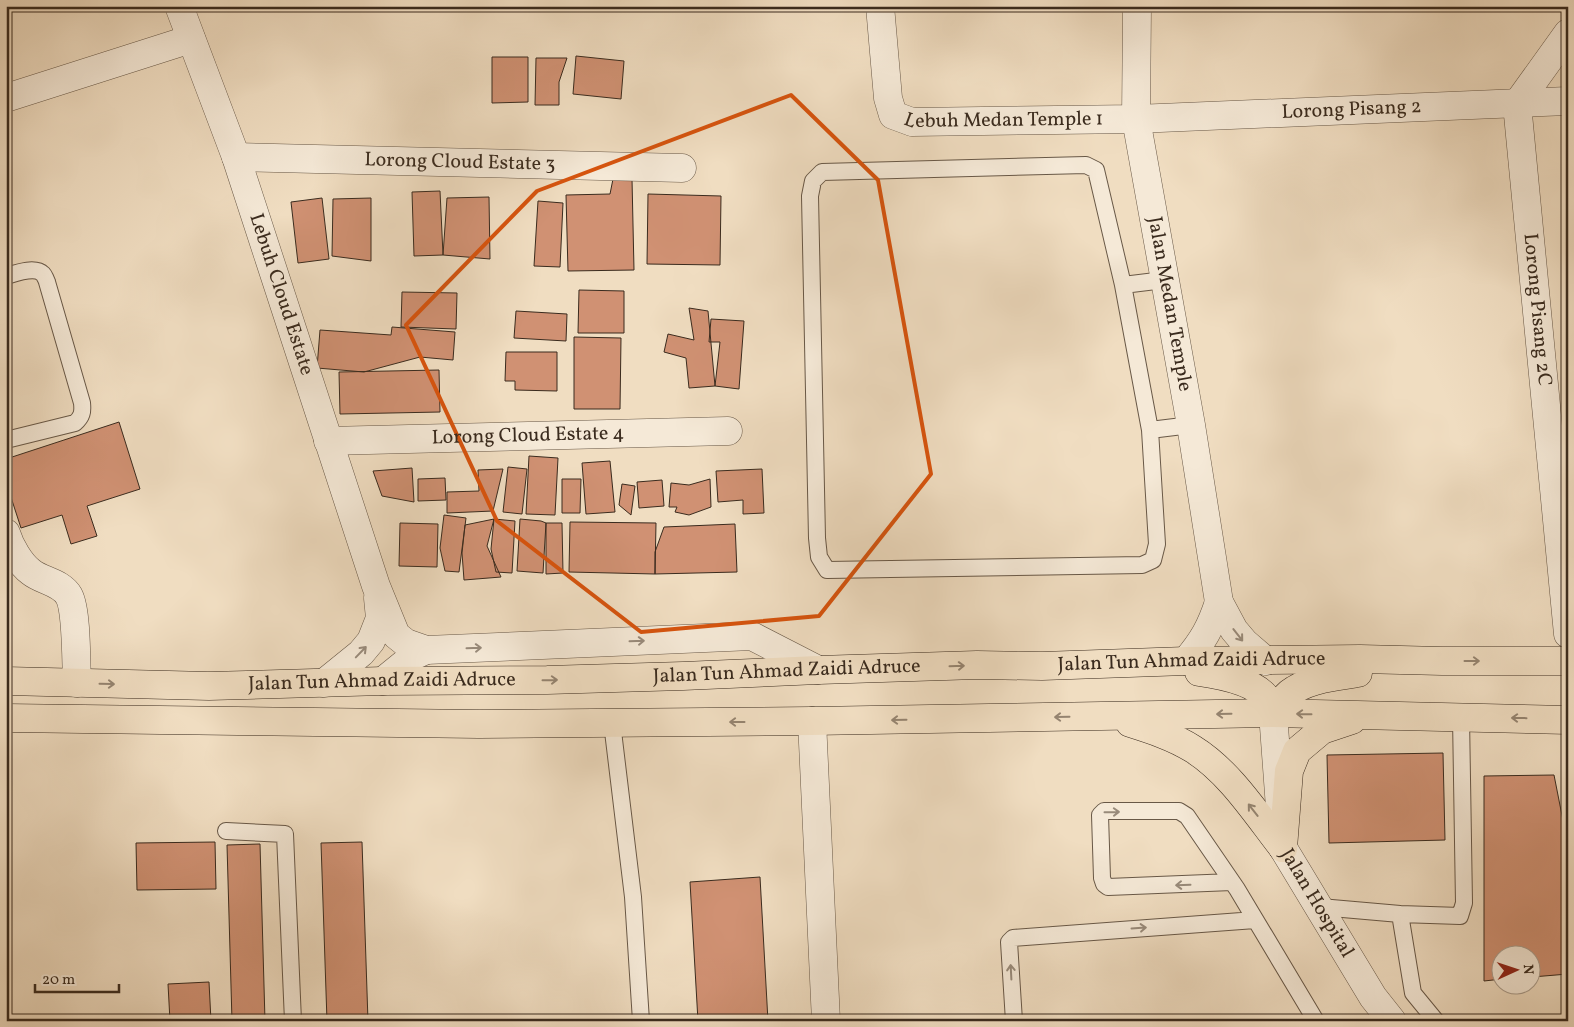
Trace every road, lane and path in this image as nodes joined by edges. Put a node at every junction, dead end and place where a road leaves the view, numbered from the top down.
1 (179, 6) edge
2 (880, 6) edge
3 (1137, 6) edge
4 (1568, 33) edge
5 (191, 39) junction
6 (6, 98) edge
7 (1568, 102) edge
8 (1517, 104) junction
9 (1136, 119) junction
10 (236, 157) junction
11 (682, 168) dead end
12 (6, 276) edge
13 (1164, 280) junction
14 (1123, 285) junction
15 (1191, 425) junction
16 (1150, 430) junction
17 (728, 431) dead end
18 (6, 440) edge
19 (328, 441) junction
20 (6, 533) edge
21 (376, 586) junction
22 (1219, 602) junction
23 (1568, 634) edge
24 (426, 650) junction
25 (1266, 660) junction
26 (1442, 661) junction
27 (1568, 661) edge
28 (1186, 662) junction
29 (1111, 664) junction
30 (818, 670) junction
31 (6, 681) edge
32 (383, 681) junction
33 (77, 683) junction
34 (324, 683) junction
35 (1273, 713) junction
36 (1367, 715) junction
37 (1110, 716) junction
38 (1461, 717) junction
39 (6, 718) edge
40 (1568, 720) edge
41 (812, 721) junction
42 (612, 723) junction
43 (226, 831) dead end
44 (1283, 848) junction
45 (1232, 882) junction
46 (1320, 907) junction
47 (1400, 914) junction
48 (1255, 920) junction
49 (293, 1021) edge
50 (641, 1021) edge
51 (826, 1021) edge
52 (1014, 1021) edge
53 (1316, 1021) edge
54 (1392, 1021) edge
55 (1436, 1021) edge

1 - 5 street, Lebuh Cloud Estate
2 - 9 street, Lebuh Medan Temple 1
3 - 9 street, Jalan Medan Temple
4 - 8 street
5 - 6 street
5 - 10 street, Lebuh Cloud Estate
7 - 8 street, Lorong Pisang 2
8 - 9 street, Lorong Pisang 2
8 - 23 street, Lorong Pisang 2C
9 - 13 street, Jalan Medan Temple
10 - 11 street, Lorong Cloud Estate 3
10 - 19 street, Lebuh Cloud Estate
12 - 18 lane
13 - 14 lane
13 - 15 street, Jalan Medan Temple
14 - 16 lane
14 - 16 lane
15 - 16 lane
15 - 22 street, Jalan Medan Temple
17 - 19 street, Lorong Cloud Estate 4
19 - 21 street, Lebuh Cloud Estate
20 - 33 street
21 - 24 street
34 -> 21 street
22 -> 25 street, Jalan Medan Temple
22 - 28 street, Jalan Medan Temple
24 -> 30 street
24 - 32 street
25 - 26 main road, Jalan Tun Ahmad Zaidi Adruce
25 - 28 main road, Jalan Tun Ahmad Zaidi Adruce
26 -> 27 main road, Jalan Tun Ahmad Zaidi Adruce
26 - 35 main road
28 - 29 main road, Jalan Tun Ahmad Zaidi Adruce
30 -> 29 main road, Jalan Tun Ahmad Zaidi Adruce
29 - 35 main road
32 -> 30 main road, Jalan Tun Ahmad Zaidi Adruce
31 - 33 main road, Jalan Tun Ahmad Zaidi Adruce
32 - 34 main road, Jalan Tun Ahmad Zaidi Adruce
33 -> 34 main road, Jalan Tun Ahmad Zaidi Adruce
36 -> 35 main road, Jalan Tun Ahmad Zaidi Adruce
35 -> 37 main road, Jalan Tun Ahmad Zaidi Adruce
35 - 44 street, Jalan Hospital
36 - 38 main road, Jalan Tun Ahmad Zaidi Adruce
36 - 44 main road
37 -> 41 main road, Jalan Tun Ahmad Zaidi Adruce
44 -> 37 main road
40 -> 38 main road, Jalan Tun Ahmad Zaidi Adruce
38 - 47 lane
39 - 42 main road, Jalan Tun Ahmad Zaidi Adruce
41 -> 42 main road, Jalan Tun Ahmad Zaidi Adruce
41 - 51 street
42 - 50 lane
43 - 49 lane
44 - 46 street, Jalan Hospital
45 -> 45 lane
45 - 48 lane
46 - 47 lane
46 - 54 street, Jalan Hospital
47 - 55 lane
52 -> 48 lane
48 - 53 lane

